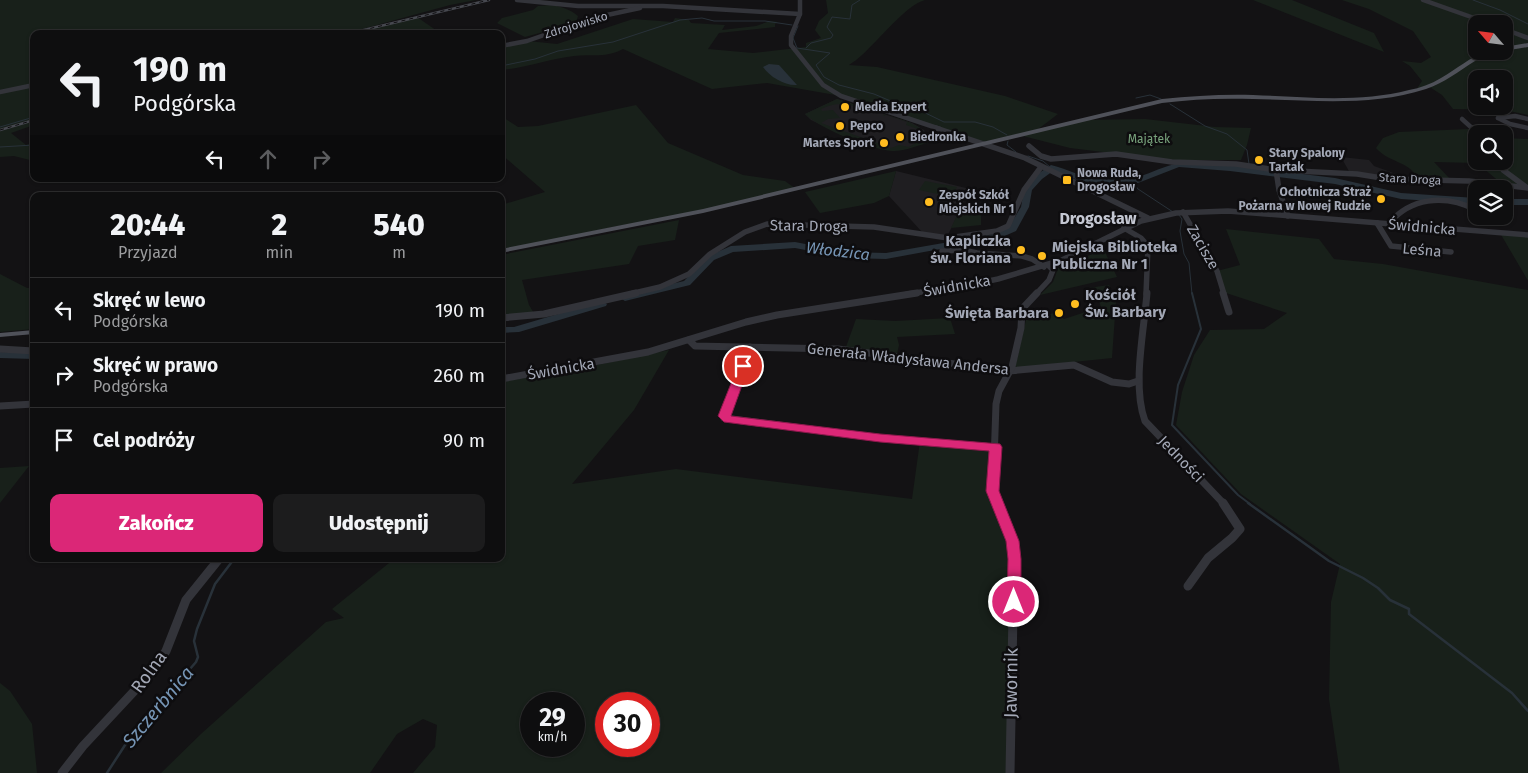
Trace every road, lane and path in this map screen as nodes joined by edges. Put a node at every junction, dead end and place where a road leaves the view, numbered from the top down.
1 (517, 0) edge
2 (800, 0) edge
3 (1423, 0) edge
4 (632, 1) edge
5 (616, 2) dead end
6 (621, 5) junction
7 (637, 5) junction
8 (651, 6) junction
9 (800, 14) junction
10 (1468, 16) edge
11 (1513, 32) edge
12 (1528, 38) edge
13 (505, 45) edge
14 (1528, 45) edge
15 (1513, 47) edge
16 (1470, 60) edge
17 (30, 86) edge
18 (0, 92) edge
19 (1462, 119) dead end
20 (1528, 119) edge
21 (1468, 125) edge
22 (1528, 128) edge
23 (983, 144) junction
24 (1029, 146) dead end
25 (1043, 168) junction
26 (1503, 170) edge
27 (1276, 172) junction
28 (1527, 188) edge
29 (1468, 205) edge
30 (1177, 213) junction
31 (1288, 216) junction
32 (1148, 218) junction
33 (1377, 223) junction
34 (1396, 225) junction
35 (1124, 228) junction
36 (1528, 236) edge
37 (505, 250) edge
38 (942, 251) dead end
39 (1451, 252) dead end
40 (1046, 266) junction
41 (1229, 312) dead end
42 (505, 318) edge
43 (30, 332) edge
44 (0, 335) edge
45 (689, 340) junction
46 (750, 347) junction
47 (0, 349) edge
48 (30, 351) edge
49 (1009, 371) junction
50 (505, 378) edge
51 (1138, 381) junction
52 (30, 404) edge
53 (0, 406) edge
54 (996, 447) junction
55 (217, 562) edge
56 (1188, 586) dead end
57 (62, 773) edge
58 (1010, 773) edge

1 - 6 street, Zdrojowisko
2 - 9 street
3 - 10 street
4 - 7 street
5 - 6 street
6 - 7 street, Zdrojowisko
7 - 8 street, Zdrojowisko
8 - 9 street, Zdrojowisko
8 - 13 street, Zdrojowisko
9 - 23 street
11 - 12 street
14 - 15 main road
16 - 23 main road
17 - 18 street
19 - 21 street
20 - 22 street
23 - 25 street
23 - 37 main road
24 - 27 street, Stara Droga
25 - 32 street
25 - 42 street, Stara Droga
26 - 28 street
27 - 28 street, Stara Droga
27 - 31 street
29 - 34 street
30 - 31 street, Świdnicka
30 - 32 street, Świdnicka
30 - 41 street, Zacisze
31 - 33 street, Świdnicka
32 - 35 street, Świdnicka
33 - 34 street, Świdnicka
33 - 39 street, Leśna
34 - 36 street, Świdnicka
35 - 40 street, Świdnicka
35 - 51 street
38 - 40 street
40 - 45 street, Świdnicka
40 - 49 street, Jawornik
43 - 44 main road
45 - 46 street, Generała Władysława Andersa
45 - 50 street, Świdnicka
46 - 49 street, Generała Władysława Andersa
46 - 54 street
47 - 48 street
49 - 51 street, Generała Władysława Andersa
49 - 54 street, Jawornik
51 - 56 street, Jedności
52 - 53 street
54 - 58 street, Jawornik
55 - 57 street, Rolna

